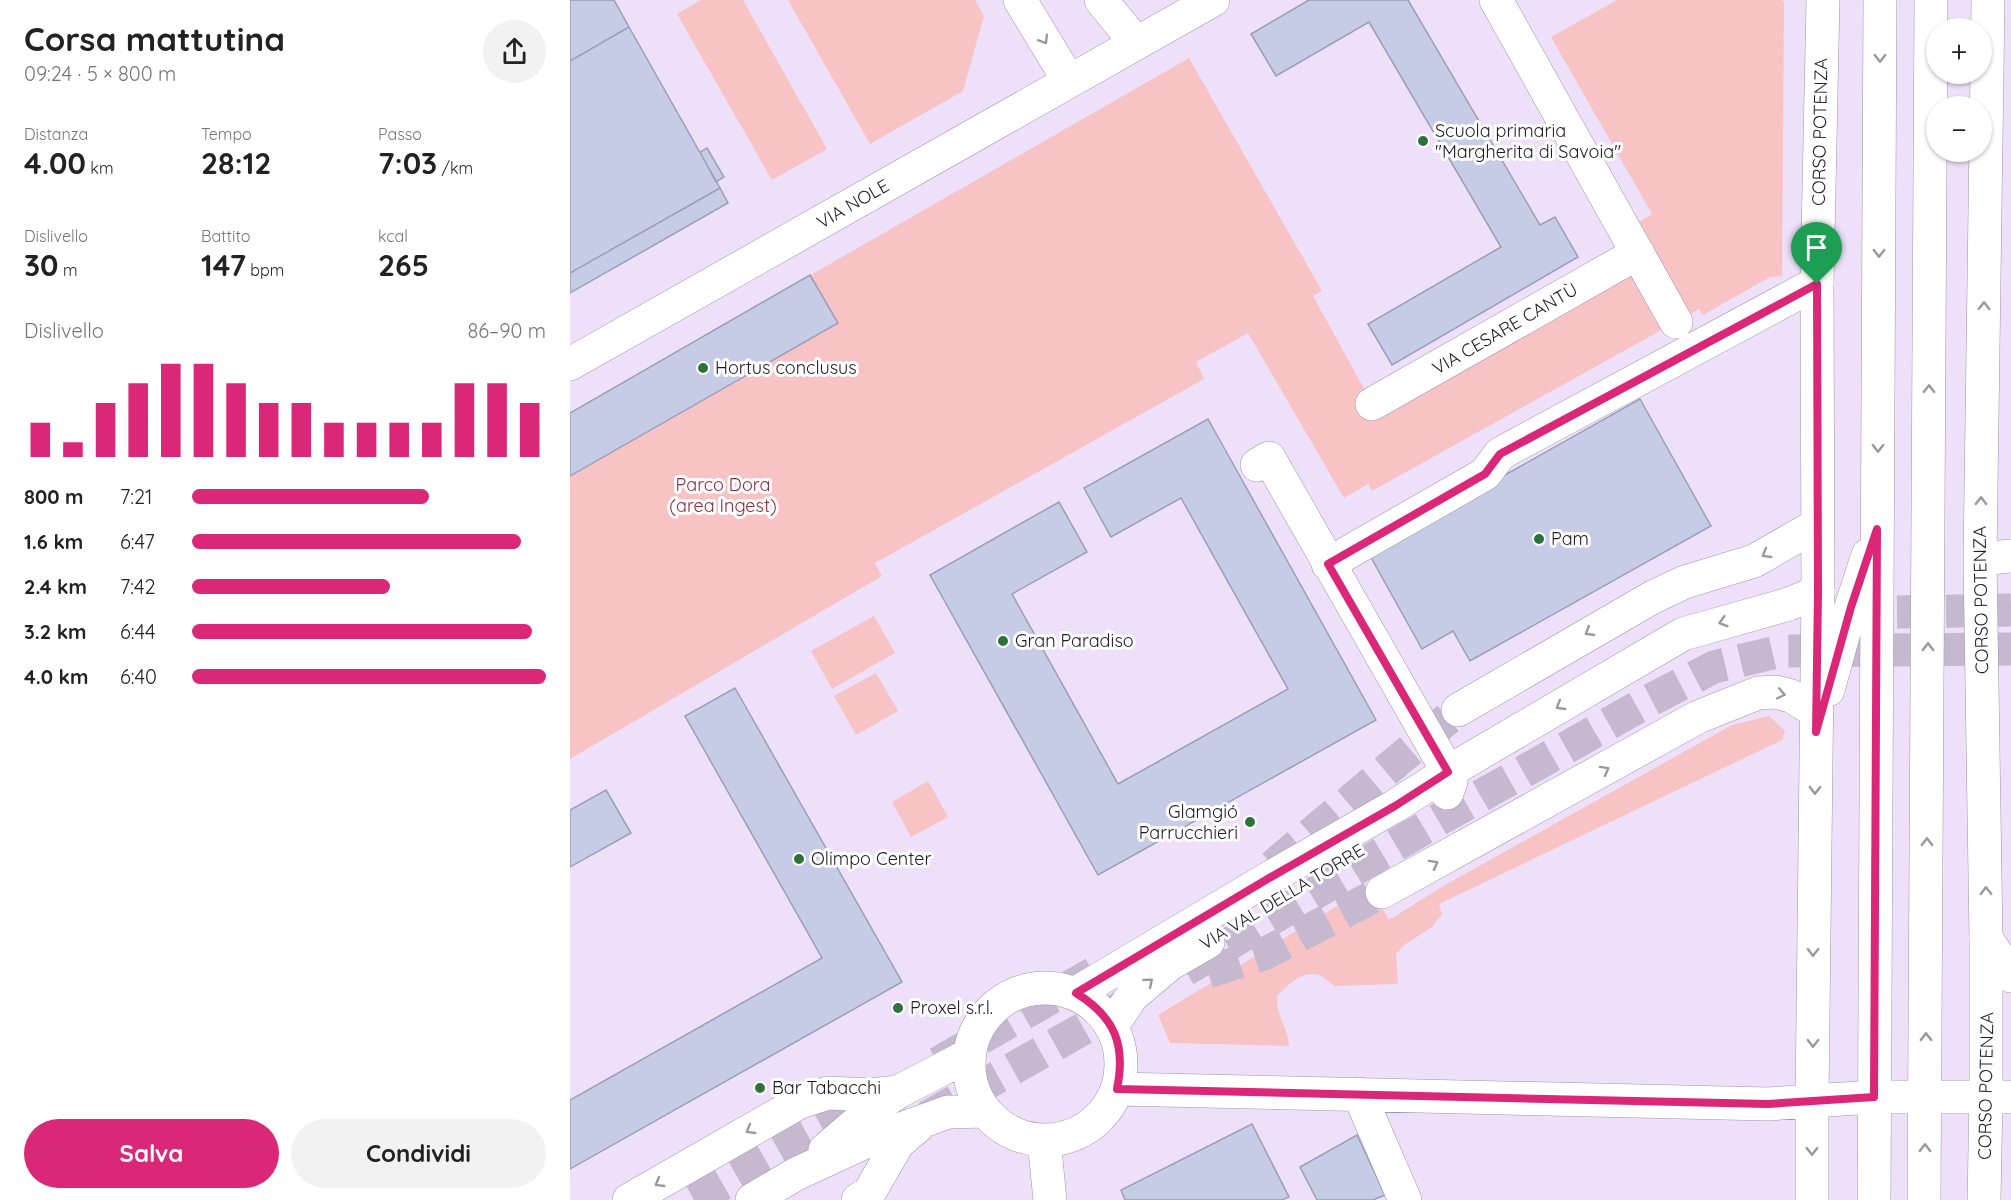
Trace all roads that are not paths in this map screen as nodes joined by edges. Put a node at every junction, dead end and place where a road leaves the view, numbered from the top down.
1 (1020, 0) edge
2 (1101, 0) edge
3 (1213, 0) edge
4 (1496, 0) edge
5 (1823, 0) edge
6 (1880, 0) edge
7 (1931, 0) edge
8 (1988, 0) edge
9 (1136, 43) junction
10 (1069, 81) junction
11 (1638, 253) junction
12 (1817, 284) junction
13 (1676, 322) dead end
14 (570, 364) edge
15 (1372, 404) dead end
16 (1257, 465) dead end
17 (1817, 525) junction
18 (1877, 529) junction
19 (1996, 558) edge
20 (1328, 564) junction
21 (1818, 592) junction
22 (1458, 710) tunnel mouth
23 (1816, 721) junction
24 (1448, 772) junction
25 (1382, 892) tunnel mouth
26 (1986, 939) junction
27 (2011, 976) edge
28 (1076, 993) junction
29 (1111, 1027) junction
30 (969, 1054) junction
31 (1117, 1089) junction
32 (898, 1092) junction
33 (1359, 1094) junction
34 (1925, 1096) junction
35 (1874, 1097) junction
36 (1999, 1097) edge
37 (1812, 1101) junction
38 (984, 1111) junction
39 (923, 1121) junction
40 (1044, 1141) junction
41 (796, 1174) junction
42 (630, 1200) edge
43 (752, 1200) edge
44 (858, 1200) edge
45 (1050, 1200) edge
46 (1405, 1200) edge
47 (1812, 1200) edge
48 (1874, 1200) edge
49 (1924, 1200) edge
50 (1984, 1200) edge

1 -> 10 street
2 - 9 street
3 - 9 street, VIA NOLE
4 - 11 street
5 - 12 street, CORSO POTENZA
6 -> 18 street
34 -> 7 street
19 -> 8 street, CORSO POTENZA
9 - 10 street, VIA NOLE
10 - 14 street, VIA NOLE
11 - 13 street
11 - 15 street, VIA CESARE CANTÙ
12 - 17 street, CORSO POTENZA
12 - 20 street
16 - 20 street
17 - 21 street, CORSO POTENZA
17 -> 22 street
18 - 23 street
18 - 35 street
26 -> 19 street, CORSO POTENZA
20 - 24 street
21 - 23 street, CORSO POTENZA
21 -> 24 street, VIA VAL DELLA TORRE
25 -> 23 street
23 -> 37 street, CORSO POTENZA
24 - 28 street, VIA VAL DELLA TORRE
29 -> 24 street, VIA VAL DELLA TORRE
26 - 27 street
26 - 36 street, CORSO POTENZA
28 - 29 street
28 - 30 street
29 - 31 street
30 - 32 street
30 - 38 street
31 - 33 street
31 - 40 street
32 - 41 street
32 -> 42 street
33 - 37 street
33 - 46 street
34 - 35 street
34 - 36 street
49 -> 34 street
35 - 37 street
35 - 48 street
36 - 50 street, CORSO POTENZA
37 -> 47 street, CORSO POTENZA
38 - 39 street
38 - 40 street
39 - 41 street
39 - 44 street
40 - 45 street
41 - 43 street

